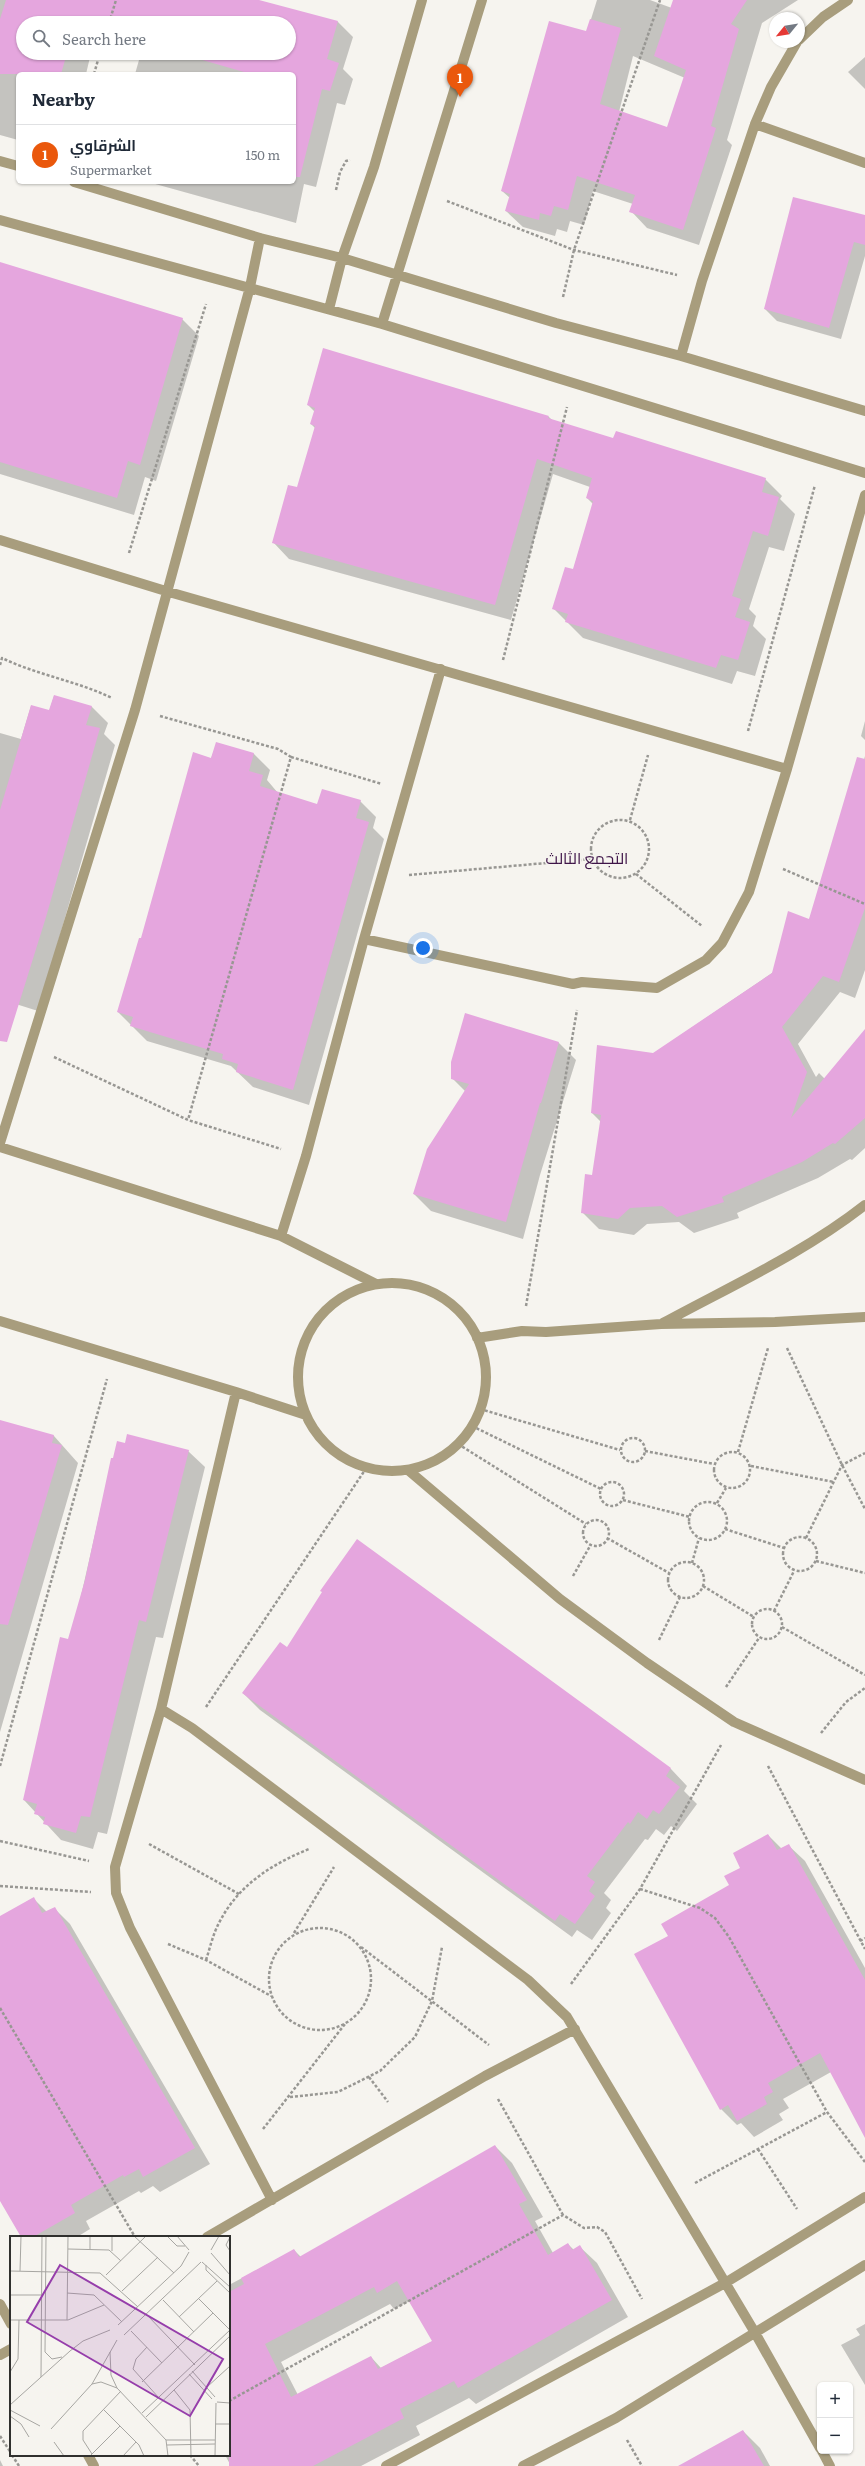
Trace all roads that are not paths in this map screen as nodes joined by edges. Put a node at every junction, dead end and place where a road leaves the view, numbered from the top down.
1 (422, 0) edge
2 (482, 0) edge
3 (848, 0) edge
4 (805, 34) edge
5 (794, 48) edge
6 (755, 124) junction
7 (0, 160) edge
8 (865, 162) edge
9 (16, 165) edge
10 (81, 184) edge
11 (0, 220) edge
12 (260, 238) junction
13 (342, 258) junction
14 (398, 276) junction
15 (250, 287) junction
16 (329, 309) junction
17 (382, 324) junction
18 (681, 356) junction
19 (865, 411) edge
20 (865, 473) edge
21 (865, 495) edge
22 (0, 540) edge
23 (169, 592) junction
24 (441, 669) junction
25 (787, 769) junction
26 (364, 940) junction
27 (0, 1143) edge
28 (0, 1147) edge
29 (865, 1205) edge
30 (281, 1236) junction
31 (376, 1284) junction
32 (865, 1317) edge
33 (0, 1321) edge
34 (661, 1324) junction
35 (477, 1338) junction
36 (236, 1392) junction
37 (306, 1415) junction
38 (408, 1470) junction
39 (161, 1708) junction
40 (865, 1780) edge
41 (575, 2029) junction
42 (865, 2197) edge
43 (272, 2200) junction
44 (209, 2236) edge
45 (865, 2265) edge
46 (725, 2283) junction
47 (0, 2304) edge
48 (10, 2322) edge
49 (754, 2331) junction
50 (10, 2350) edge
51 (0, 2355) edge
52 (817, 2443) edge
53 (824, 2454) edge
54 (89, 2456) edge
55 (94, 2466) edge
56 (386, 2466) edge
57 (523, 2466) edge
58 (830, 2466) edge

1 - 13 street
2 - 14 street
3 - 4 street
5 - 6 street
6 - 8 street
6 - 18 street
7 - 9 street
10 - 12 street
11 - 15 street
12 - 13 street
12 - 15 street
13 - 14 street
13 - 16 street
14 - 17 street
14 - 18 street
15 - 16 street
15 - 23 street
16 - 17 street
17 - 20 street
18 - 19 street
21 - 25 street
22 - 23 street
23 - 24 street
23 - 27 street
24 - 25 street
24 - 26 street
25 - 26 street
26 - 30 street
28 - 30 street
29 - 34 street
30 - 31 street
31 - 35 street
31 - 37 street
32 - 34 street
33 - 36 street
34 - 35 street
35 - 38 street
36 - 37 street
36 - 39 street
37 - 38 street
38 - 40 street
39 - 41 street
39 - 43 street
41 - 43 street
41 - 46 street
42 - 46 street
43 - 44 street
45 - 49 street
46 - 49 street
46 - 56 street
47 - 48 street
49 - 52 street
49 - 57 street
50 - 51 street
53 - 58 street
54 - 55 street

